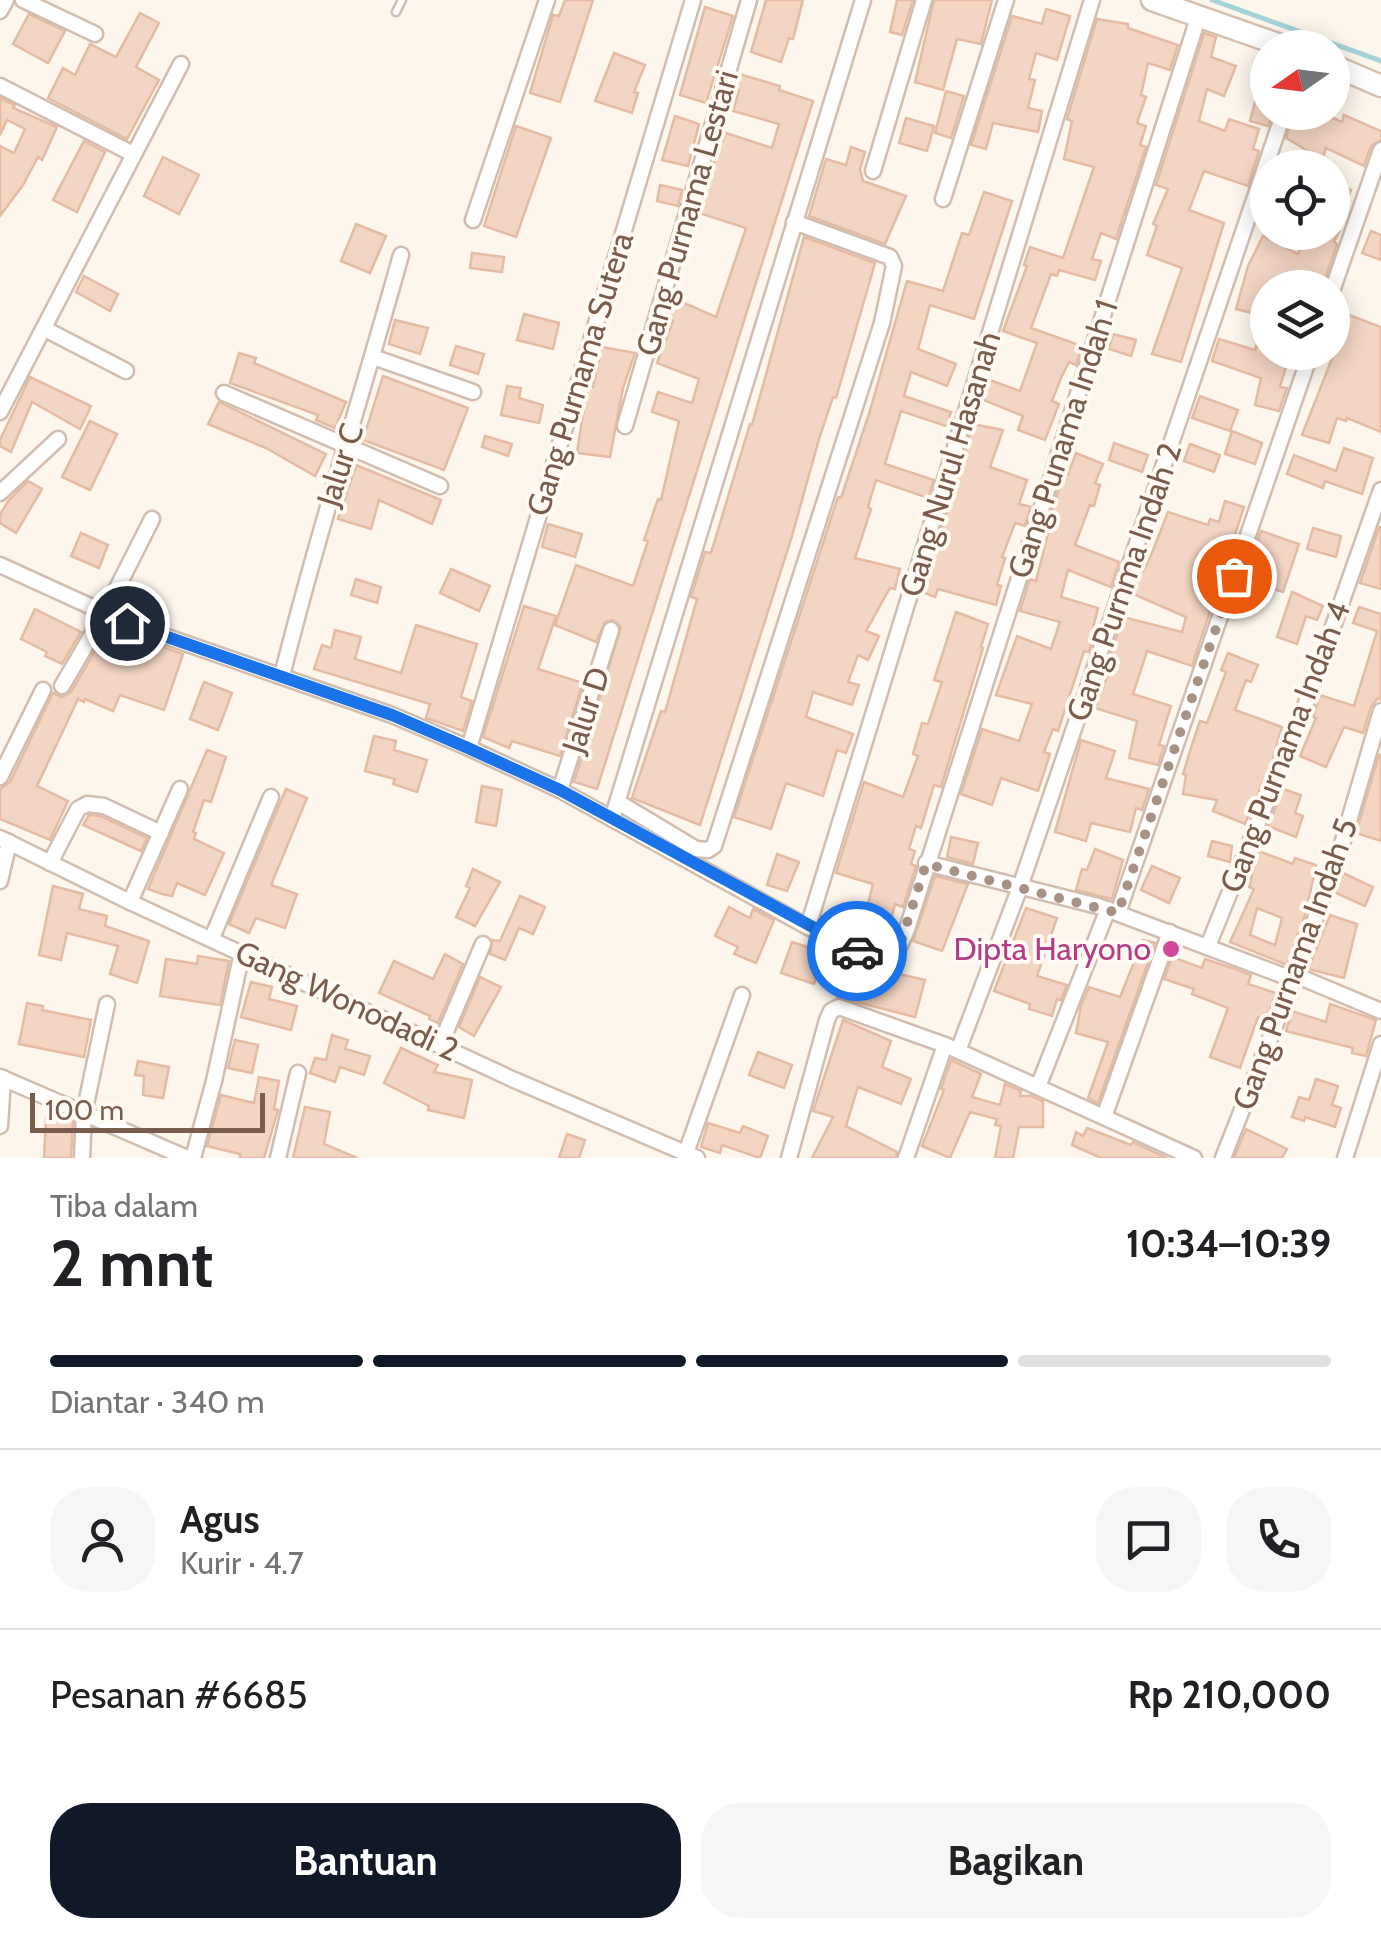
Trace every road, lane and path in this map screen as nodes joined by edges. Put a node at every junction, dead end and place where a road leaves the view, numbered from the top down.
1 (6, 0) edge
2 (23, 0) edge
3 (402, 0) edge
4 (547, 0) edge
5 (692, 0) edge
6 (749, 0) edge
7 (864, 0) edge
8 (924, 0) edge
9 (1006, 0) edge
10 (1092, 0) edge
11 (1152, 0) edge
12 (1198, 8) edge
13 (0, 11) edge
14 (396, 12) dead end
15 (1250, 31) edge
16 (95, 34) dead end
17 (181, 64) dead end
18 (1350, 72) edge
19 (1380, 83) edge
20 (0, 86) edge
21 (1278, 130) edge
22 (1381, 150) edge
23 (133, 154) junction
24 (873, 170) dead end
25 (943, 198) dead end
26 (473, 220) dead end
27 (794, 222) junction
28 (401, 255) dead end
29 (1339, 270) edge
30 (45, 329) junction
31 (372, 358) junction
32 (1305, 370) edge
33 (126, 372) dead end
34 (473, 392) dead end
35 (224, 393) dead end
36 (0, 412) edge
37 (625, 426) dead end
38 (58, 439) dead end
39 (348, 446) junction
40 (440, 486) dead end
41 (1381, 490) edge
42 (0, 493) edge
43 (152, 520) dead end
44 (0, 565) edge
45 (104, 614) junction
46 (612, 630) dead end
47 (282, 676) junction
48 (62, 686) dead end
49 (43, 690) dead end
50 (1381, 711) edge
51 (468, 748) junction
52 (0, 776) edge
53 (180, 790) dead end
54 (560, 790) junction
55 (271, 797) dead end
56 (618, 802) junction
57 (612, 820) junction
58 (161, 833) junction
59 (5, 840) edge
60 (50, 863) junction
61 (926, 864) junction
62 (0, 880) edge
63 (1020, 887) junction
64 (130, 902) junction
65 (1113, 911) junction
66 (808, 928) junction
67 (1170, 932) junction
68 (212, 938) junction
69 (483, 944) dead end
70 (1208, 946) junction
71 (242, 953) junction
72 (1294, 977) junction
73 (742, 995) dead end
74 (108, 1004) dead end
75 (1381, 1011) edge
76 (441, 1043) junction
77 (1381, 1044) edge
78 (952, 1048) junction
79 (298, 1074) dead end
80 (1, 1078) edge
81 (1038, 1087) junction
82 (84, 1114) junction
83 (1104, 1117) junction
84 (0, 1126) edge
85 (692, 1156) edge
86 (82, 1158) edge
87 (190, 1158) edge
88 (278, 1158) edge
89 (789, 1158) edge
90 (906, 1158) edge
91 (1194, 1158) edge
92 (1224, 1158) edge
93 (1345, 1158) edge

1 - 13 street
2 - 16 street
3 - 14 lane
4 - 26 street
5 - 51 street, Gang Purnama Sutera
6 - 37 street, Gang Purnama Lestari
7 - 27 street
8 - 24 street
9 - 25 street
10 - 66 street, Gang Nurul Hasanah
11 - 12 street
12 - 15 street
12 - 61 street, Gang Punama Indah 1
17 - 23 street
18 - 19 street
20 - 23 street
21 - 63 street, Gang Purnma Indah 2
22 - 29 street
23 - 30 street
27 - 56 street
27 - 56 street
28 - 31 street, Jalur C
30 - 33 street
30 - 36 street
31 - 34 street
31 - 39 street, Jalur C
32 - 65 street
35 - 39 street
38 - 42 street
39 - 40 street
39 - 47 street, Jalur C
41 - 70 street, Gang Purnama Indah 4
43 - 45 street
44 - 45 street
45 - 47 street
45 - 48 street
46 - 54 street, Jalur D
47 - 51 street
49 - 52 street
50 - 72 street, Gang Purnama Indah 5
51 - 54 street
53 - 58 street
54 - 57 street
55 - 68 street
56 - 57 street
57 - 66 street
58 - 60 street
58 - 64 street
59 - 60 street, Gang Wonodadi 2
59 - 62 street
60 - 64 street, Gang Wonodadi 2
61 - 63 street
61 - 66 street, Gang Punama Indah 1
63 - 65 street
63 - 78 street, Gang Purnma Indah 2
64 - 68 street, Gang Wonodadi 2
65 - 67 street
65 - 81 street
67 - 70 street
67 - 83 street
68 - 71 street, Gang Wonodadi 2
69 - 76 street
70 - 72 street
71 - 76 street, Gang Wonodadi 2
71 - 87 street
72 - 75 street
72 - 92 street, Gang Purnama Indah 5
73 - 85 street
74 - 82 street
76 - 85 street, Gang Wonodadi 2
77 - 93 street
78 - 81 street
78 - 89 street
78 - 90 street, Gang Purnma Indah 2
79 - 88 street
80 - 82 street
80 - 84 street
81 - 83 street
82 - 86 street
82 - 87 street
83 - 91 street

